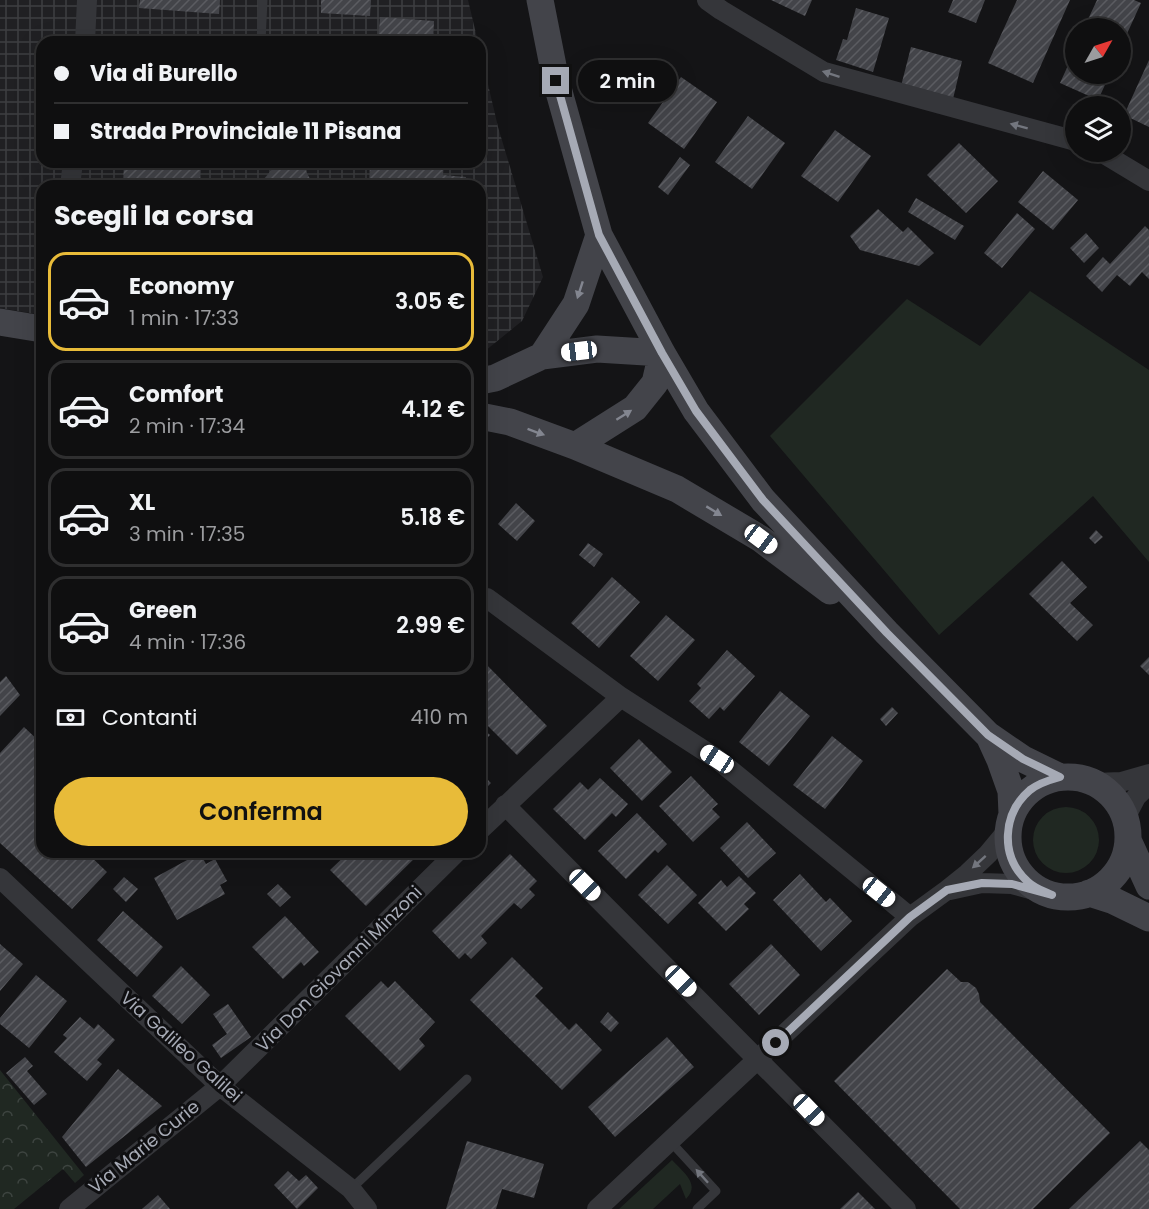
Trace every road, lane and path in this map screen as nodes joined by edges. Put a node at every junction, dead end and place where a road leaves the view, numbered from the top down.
1 (87, 0) edge
2 (263, 0) edge
3 (540, 0) edge
4 (707, 0) edge
5 (85, 36) edge
6 (261, 36) edge
7 (1065, 138) edge
8 (1118, 162) edge
9 (1149, 181) edge
10 (599, 235) junction
11 (0, 322) edge
12 (36, 328) edge
13 (662, 353) junction
14 (542, 356) junction
15 (486, 380) edge
16 (486, 417) edge
17 (574, 446) junction
18 (486, 596) edge
19 (887, 633) junction
20 (621, 697) junction
21 (988, 735) junction
22 (1149, 774) edge
23 (1060, 777) junction
24 (1095, 783) junction
25 (1149, 784) edge
26 (505, 805) junction
27 (1010, 822) junction
28 (486, 824) edge
29 (1126, 829) junction
30 (451, 858) edge
31 (0, 878) edge
32 (1149, 886) edge
33 (947, 890) junction
34 (1089, 893) junction
35 (1052, 895) junction
36 (910, 917) junction
37 (1149, 918) edge
38 (759, 1059) junction
39 (468, 1080) dead end
40 (220, 1086) junction
41 (670, 1141) junction
42 (361, 1203) edge
43 (69, 1209) edge
44 (597, 1209) edge
45 (697, 1209) edge
46 (906, 1209) edge

1 - 5 street
2 - 6 lane
3 - 10 main road
7 -> 4 street
8 - 9 street
10 - 13 main road
10 -> 14 main road
11 - 12 main road
13 - 14 main road
17 -> 13 main road
13 - 19 main road
14 - 15 main road
16 -> 17 main road
17 -> 19 main road
18 - 20 street
19 - 21 main road
20 - 26 street
20 - 36 street
21 - 23 main road
21 - 27 main road
22 - 24 street
23 - 24 main road
23 - 27 main road
24 - 29 main road
25 - 29 street
26 - 28 street
26 - 38 street
27 -> 33 street
27 - 35 main road
29 - 32 main road
29 - 34 main road
30 - 40 street, Via Don Giovanni Minzoni
31 - 40 street, Via Galileo Galilei
33 - 35 street
33 - 36 street
34 - 35 main road
34 - 37 main road
36 - 38 street
38 - 41 street
38 - 46 street
39 - 42 lane
40 - 42 street, Via Galileo Galilei
40 - 43 street, Via Marie Curie
41 - 44 street
45 -> 41 lane

